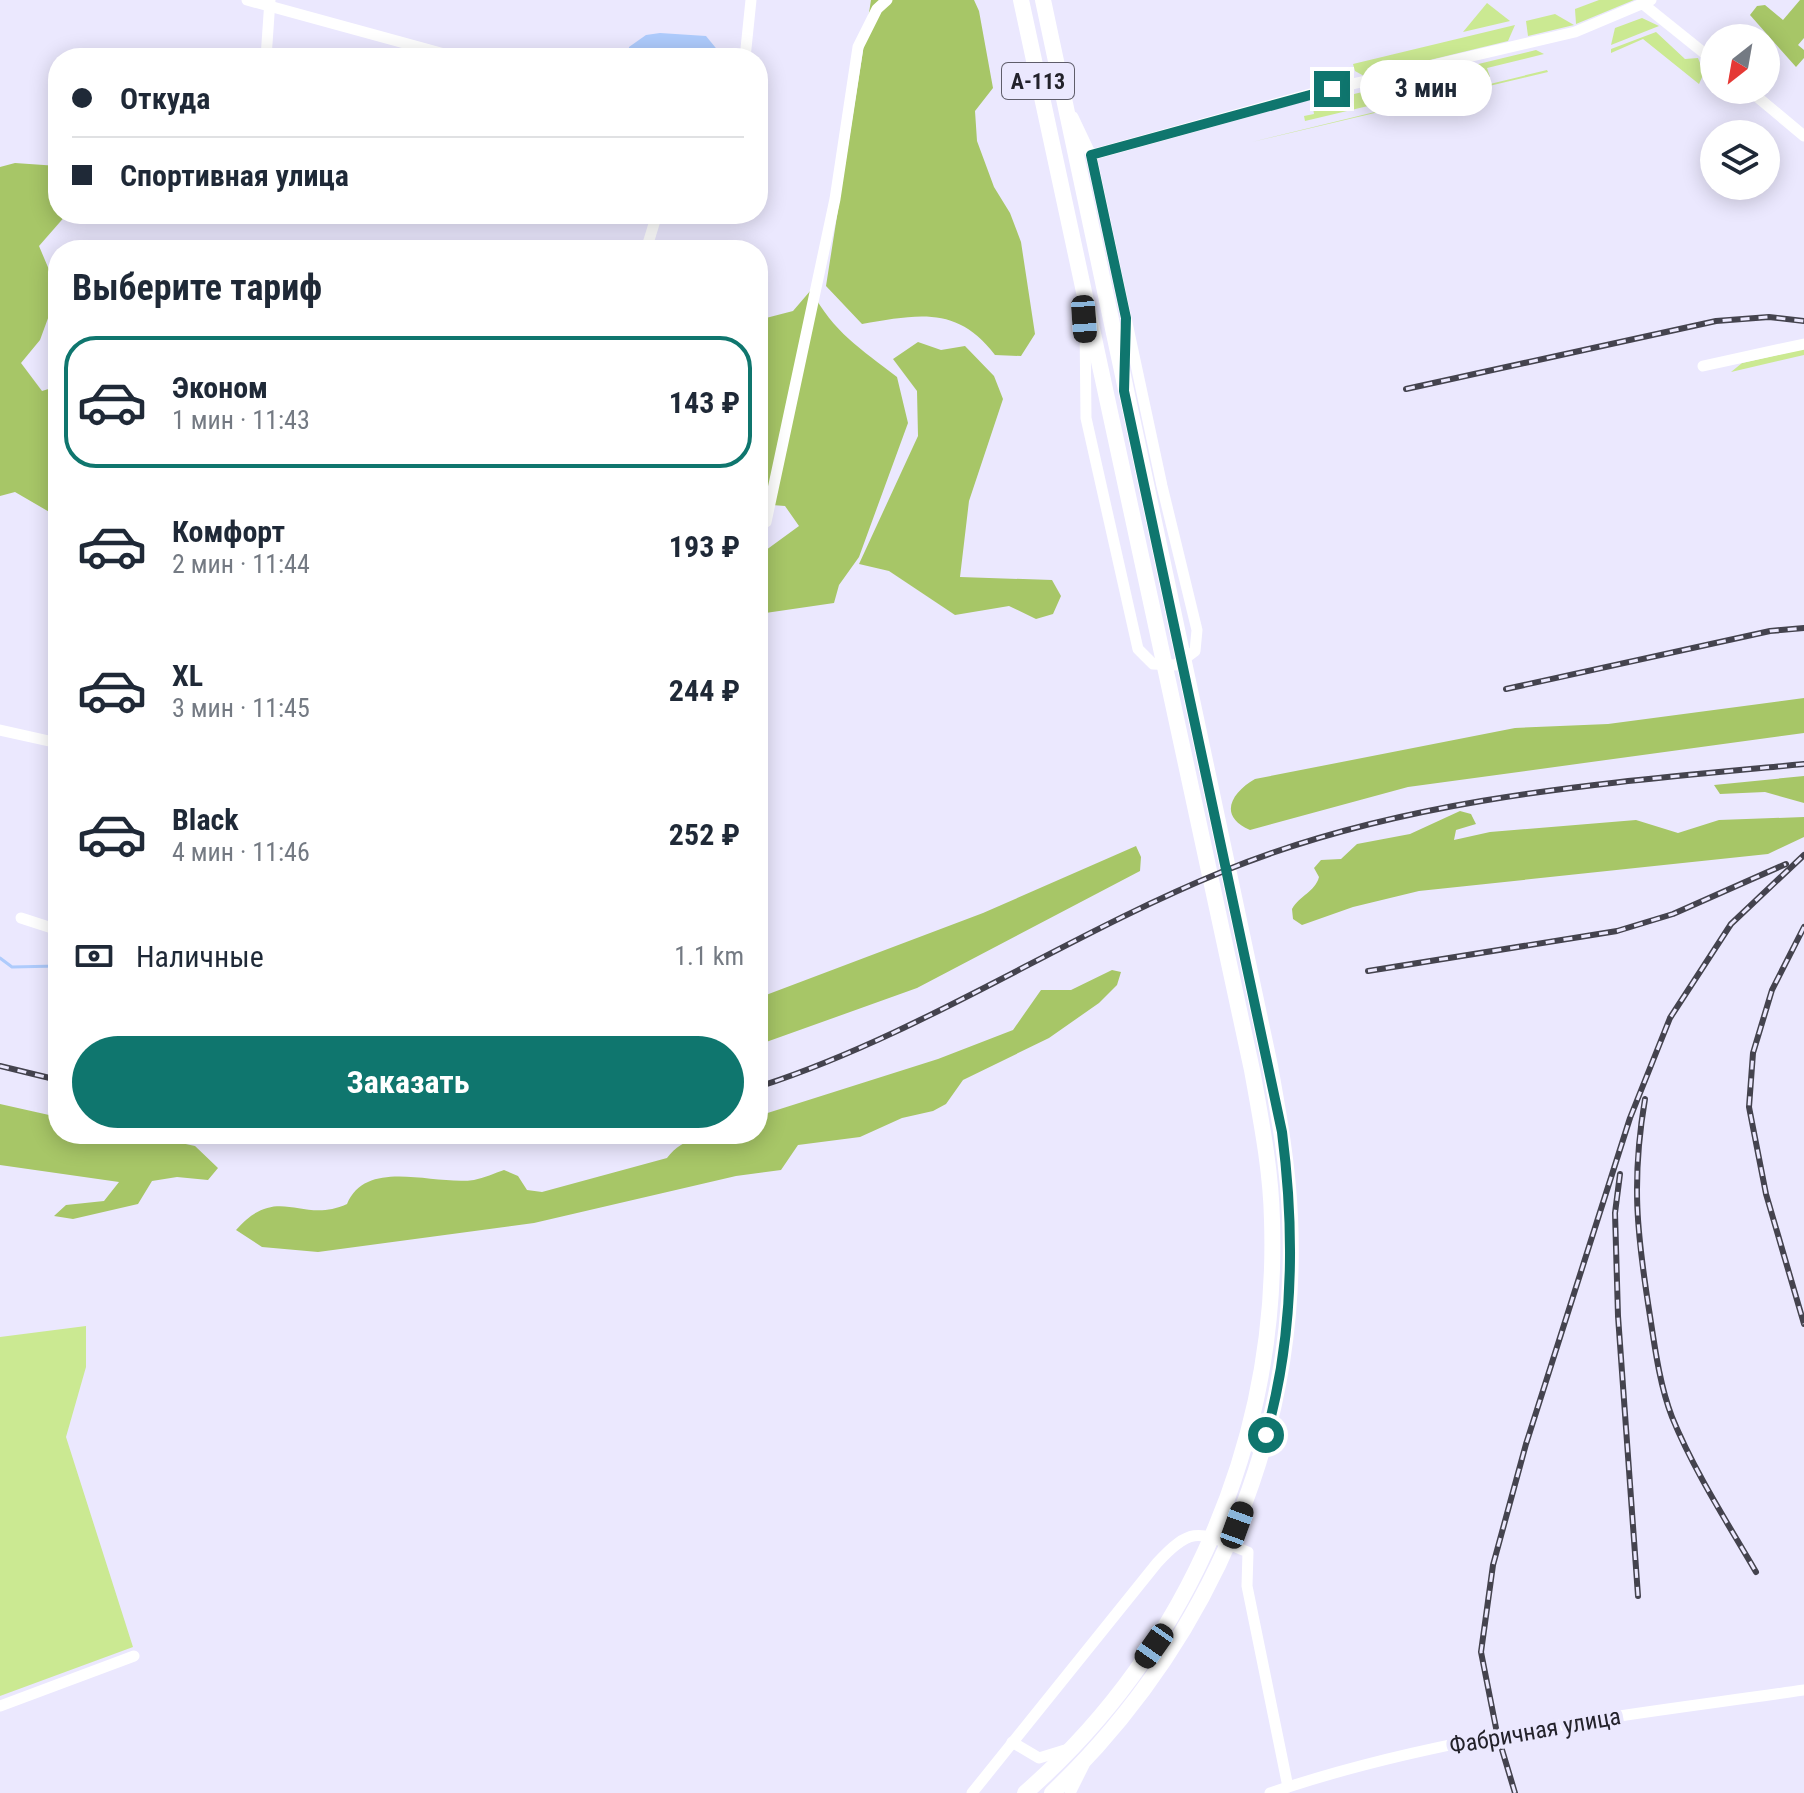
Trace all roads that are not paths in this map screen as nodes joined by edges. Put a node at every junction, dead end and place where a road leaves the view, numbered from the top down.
1 (247, 0) edge
2 (751, 0) edge
3 (887, 0) edge
4 (1021, 0) edge
5 (1043, 0) edge
6 (1051, 0) edge
7 (1647, 2) edge
8 (269, 3) edge
9 (1049, 30) junction
10 (267, 48) edge
11 (424, 48) edge
12 (746, 48) edge
13 (1700, 49) edge
14 (1062, 95) junction
15 (1766, 104) edge
16 (1804, 136) edge
17 (1091, 155) junction
18 (1077, 256) junction
19 (1126, 318) junction
20 (1804, 344) edge
21 (1703, 366) dead end
22 (1124, 391) junction
23 (768, 513) edge
24 (0, 730) edge
25 (48, 741) edge
26 (21, 918) dead end
27 (48, 927) edge
28 (134, 1656) dead end
29 (1804, 1690) edge
30 (0, 1706) edge
31 (1083, 1737) junction
32 (1012, 1742) junction
33 (1089, 1757) junction
34 (1288, 1787) junction
35 (972, 1793) edge
36 (1025, 1793) edge
37 (1052, 1793) edge
38 (1070, 1793) edge
39 (1270, 1793) edge

1 - 8 street
2 - 12 street
3 - 23 street
4 - 18 highway, А-113
5 - 9 highway, А-113
6 - 9 highway
7 - 13 street
7 - 17 street
8 - 10 street
8 - 11 street
9 - 14 highway, А-113
14 - 17 street
14 - 22 highway, А-113
15 - 16 street
17 - 19 street
18 - 19 street
18 - 31 highway, А-113
19 - 22 street
20 - 21 street
22 - 33 highway, А-113
24 - 25 street
26 - 27 street
28 - 30 street
29 - 34 street, Фабричная улица
31 - 32 street
31 - 36 highway, А-113
32 - 34 street
32 - 35 street
33 - 37 highway, А-113
33 - 38 street
34 - 39 street, Фабричная улица

